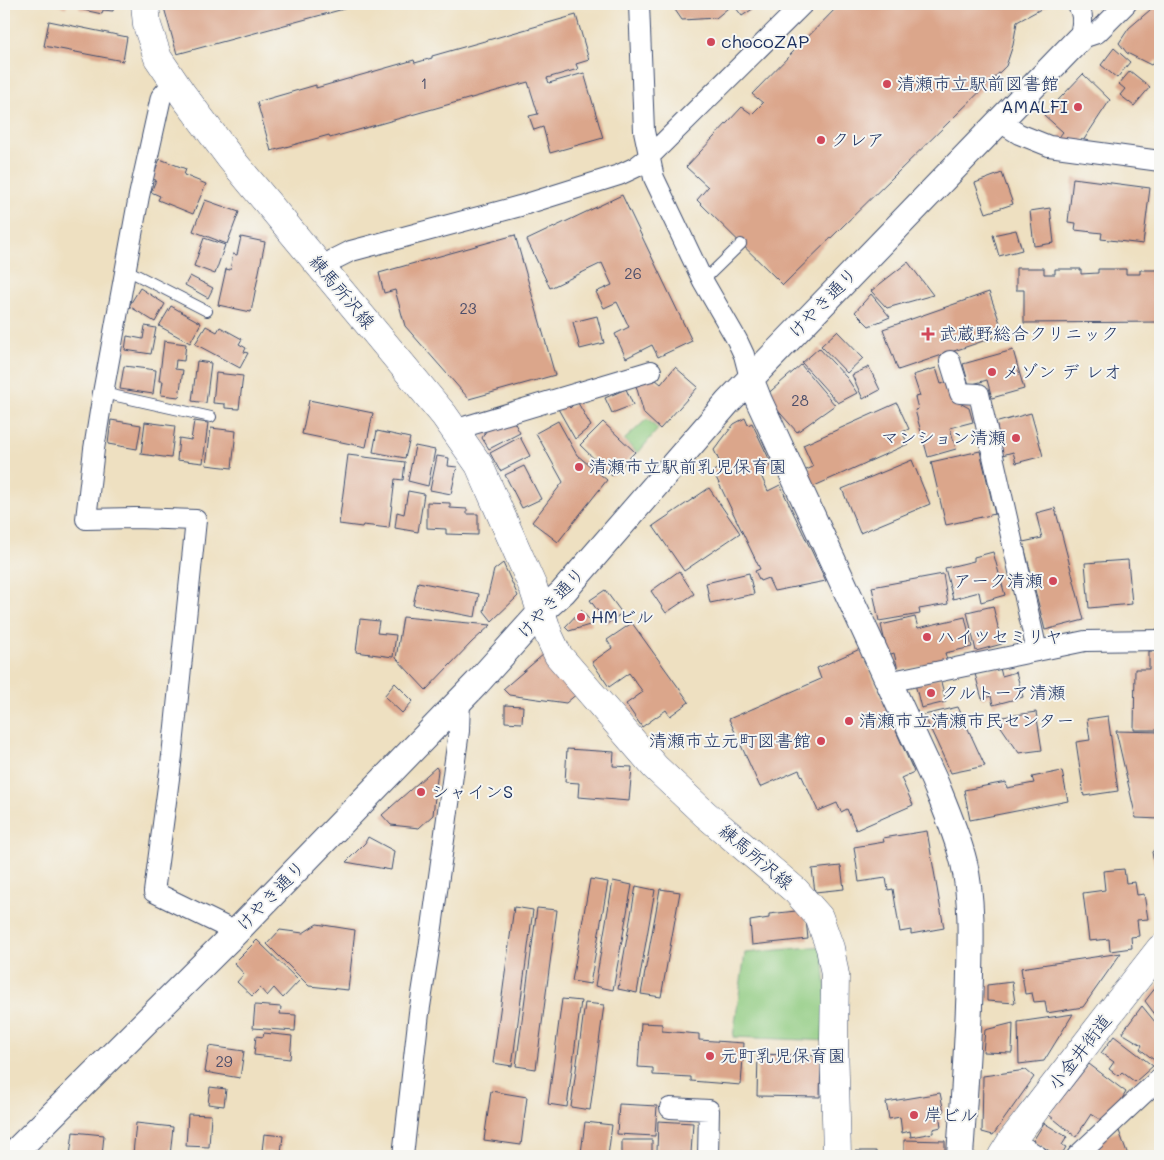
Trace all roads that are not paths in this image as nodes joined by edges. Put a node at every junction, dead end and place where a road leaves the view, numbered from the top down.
1 (145, 4) edge
2 (639, 4) edge
3 (803, 4) edge
4 (1077, 4) edge
5 (1126, 4) edge
6 (1080, 39) junction
7 (174, 82) junction
8 (1000, 122) junction
9 (649, 157) junction
10 (1160, 161) edge
11 (741, 244) dead end
12 (322, 268) junction
13 (125, 269) junction
14 (703, 281) junction
15 (207, 310) dead end
16 (950, 361) dead end
17 (651, 371) dead end
18 (750, 378) junction
19 (103, 393) junction
20 (211, 417) dead end
21 (456, 432) junction
22 (537, 600) junction
23 (1160, 640) edge
24 (1036, 651) junction
25 (888, 682) junction
26 (460, 700) junction
27 (236, 932) junction
28 (1160, 949) edge
29 (1160, 1078) edge
30 (670, 1108) dead end
31 (1007, 1148) edge
32 (12, 1156) edge
33 (403, 1156) edge
34 (708, 1156) edge
35 (837, 1156) edge
36 (960, 1156) edge
37 (1038, 1156) edge
38 (1077, 1156) edge

1 - 7 main road, 練馬所沢線
2 - 9 street
3 - 9 street
4 - 6 street
5 - 6 street
6 - 8 street, けやき通り
7 - 12 main road, 練馬所沢線
7 - 13 street
8 - 10 street
8 - 18 street, けやき通り
9 - 12 street
9 - 14 street
11 - 14 lane
12 - 21 main road, 練馬所沢線
13 - 15 lane
13 - 19 street
14 - 18 street
16 - 24 street
17 - 21 street
18 - 22 street, けやき通り
18 - 25 street
19 - 20 lane
19 - 27 street
21 - 22 main road, 練馬所沢線
22 - 26 street, けやき通り
22 - 35 main road, 練馬所沢線
23 - 24 street
24 - 25 street
25 - 36 street
26 - 27 street, けやき通り
26 - 33 street
27 - 32 street, けやき通り
28 - 31 main road, 小金井街道
29 - 38 street
30 - 34 street
31 - 37 street

